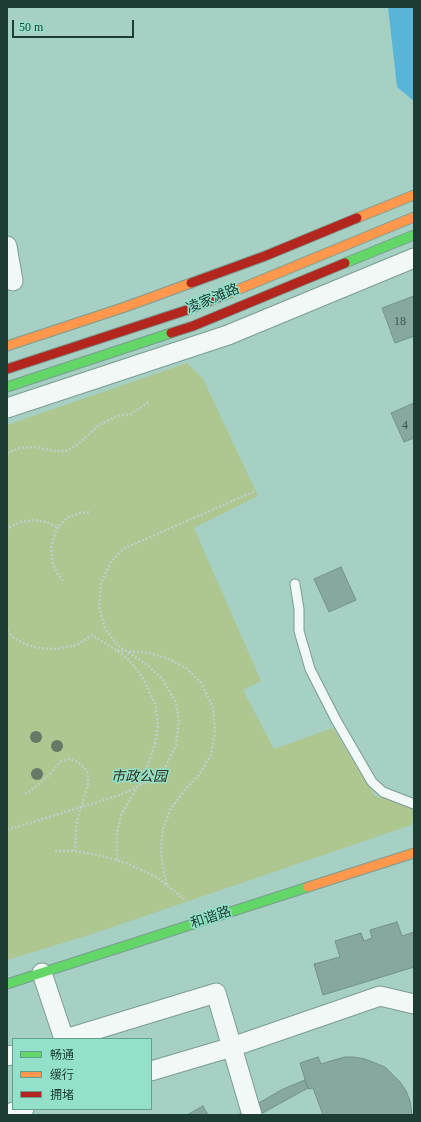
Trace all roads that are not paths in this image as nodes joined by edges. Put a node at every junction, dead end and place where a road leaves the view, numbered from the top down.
1 (414, 195) edge
2 (414, 217) edge
3 (414, 235) edge
4 (7, 246) edge
5 (414, 258) edge
6 (13, 281) dead end
7 (7, 346) edge
8 (7, 369) edge
9 (7, 387) edge
10 (7, 408) edge
11 (295, 584) dead end
12 (414, 804) edge
13 (414, 853) edge
14 (42, 972) junction
15 (7, 984) edge
16 (414, 1004) edge
17 (64, 1038) edge
18 (67, 1038) edge
19 (232, 1047) junction
20 (152, 1071) edge
21 (21, 1110) edge
22 (7, 1114) edge
23 (252, 1115) edge

1 - 7 main road
2 - 8 main road, 凌家滩路
3 - 9 main road, 凌家滩路
4 - 6 street
5 - 10 street
11 - 12 lane
13 - 14 main road, 和谐路
14 - 15 main road, 和谐路
14 - 17 street
16 - 19 street
18 - 19 street
19 - 20 street
19 - 23 street
21 - 22 street

